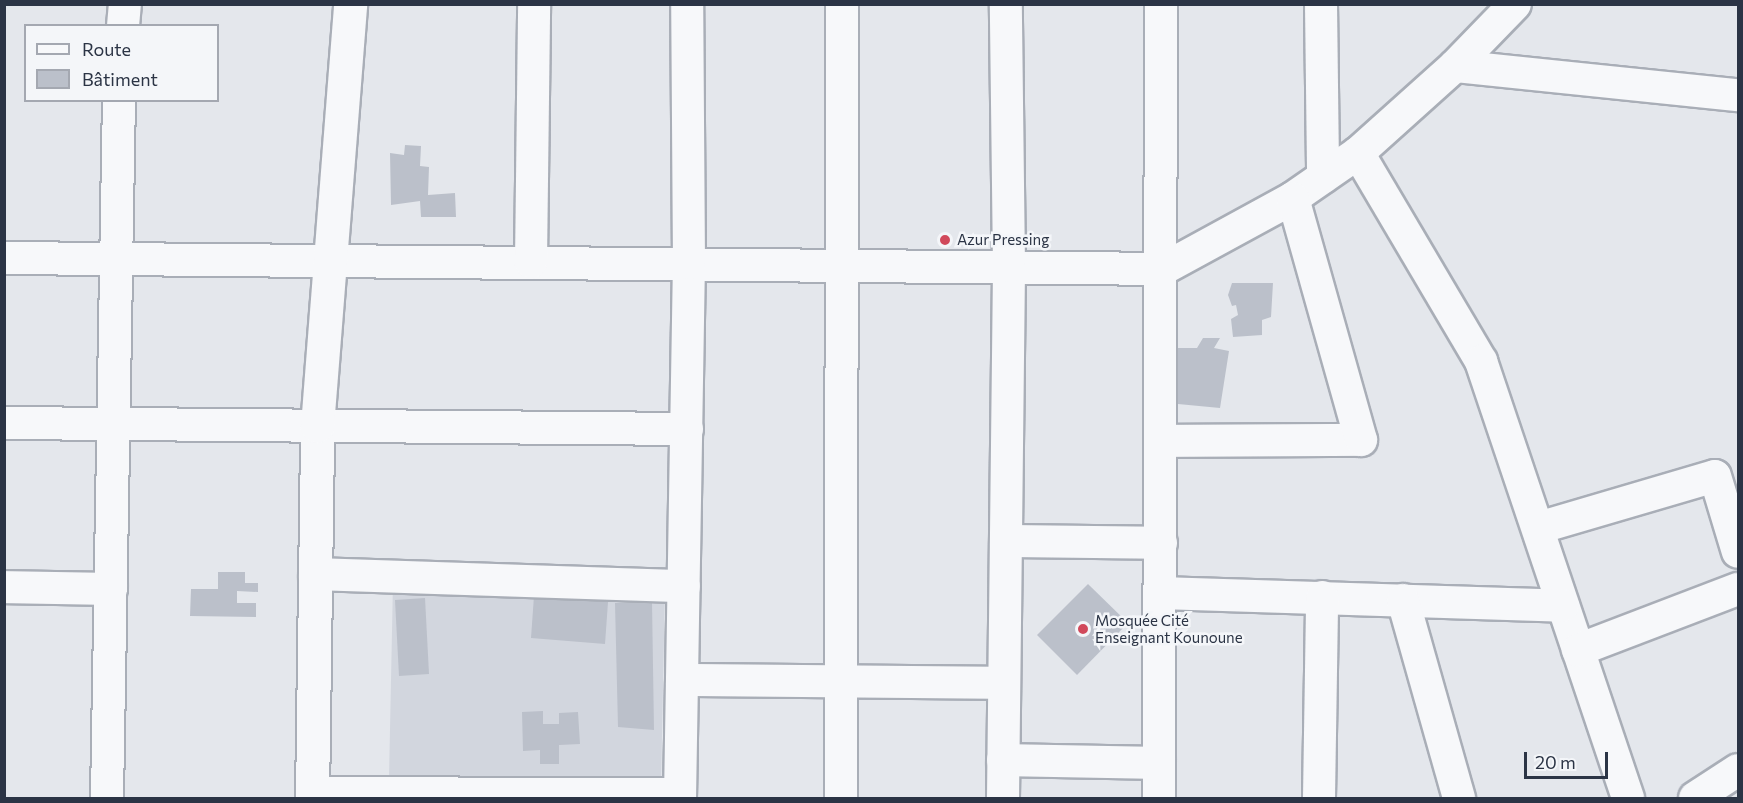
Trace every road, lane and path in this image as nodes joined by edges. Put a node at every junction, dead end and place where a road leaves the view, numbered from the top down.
1 (124, 4) edge
2 (351, 4) edge
3 (534, 4) edge
4 (687, 4) edge
5 (842, 4) edge
6 (1006, 4) edge
7 (1161, 4) edge
8 (1321, 4) edge
9 (1515, 4) edge
10 (123, 24) edge
11 (1455, 66) junction
12 (1738, 95) edge
13 (119, 102) edge
14 (1358, 153) junction
15 (1323, 177) junction
16 (1293, 198) junction
17 (4, 258) edge
18 (117, 258) junction
19 (331, 260) junction
20 (531, 262) junction
21 (689, 263) junction
22 (844, 264) junction
23 (1009, 266) junction
24 (1163, 269) junction
25 (4, 423) edge
26 (114, 424) junction
27 (317, 426) junction
28 (687, 429) junction
29 (1162, 441) junction
30 (1538, 528) junction
31 (1006, 542) junction
32 (1161, 543) junction
33 (1738, 552) edge
34 (315, 574) junction
35 (684, 586) junction
36 (4, 587) edge
37 (111, 589) junction
38 (1738, 589) edge
39 (1160, 593) junction
40 (1322, 597) junction
41 (1402, 600) junction
42 (1563, 606) junction
43 (1578, 650) junction
44 (682, 680) junction
45 (842, 681) junction
46 (1004, 683) junction
47 (1003, 760) junction
48 (1159, 763) junction
49 (1738, 770) edge
50 (312, 796) edge
51 (680, 796) edge
52 (512, 797) edge
53 (107, 798) edge
54 (841, 798) edge
55 (1003, 798) edge
56 (1159, 798) edge
57 (1319, 798) edge
58 (1459, 798) edge
59 (1628, 798) edge
60 (1695, 798) edge

1 - 10 street
2 - 19 street
3 - 20 street
4 - 21 street
5 - 22 street
6 - 23 street
7 - 24 street
8 - 15 street
9 - 11 street
11 - 12 street
11 - 14 street
13 - 18 street
14 - 15 street
14 - 30 street
15 - 16 street
16 - 24 street
16 - 29 street
17 - 18 street
18 - 19 street
18 - 26 street
19 - 20 street
19 - 27 street
20 - 21 street
21 - 22 street
21 - 28 street
22 - 23 street
22 - 45 street
23 - 24 street
23 - 31 street
24 - 29 street
25 - 26 street
26 - 27 street
26 - 37 street
27 - 28 street
27 - 34 street
28 - 35 street
29 - 32 street
30 - 33 street
30 - 42 street
31 - 32 street
31 - 46 street
32 - 39 street
34 - 35 street
34 - 50 street
35 - 44 street
36 - 37 street
37 - 53 street
38 - 43 street
39 - 40 street
39 - 48 street
40 - 41 street
40 - 57 street
41 - 42 street
41 - 58 street
42 - 43 street
43 - 59 street
44 - 45 street
44 - 51 street
45 - 46 street
45 - 54 street
46 - 47 street
47 - 48 street
47 - 55 street
48 - 56 street
49 - 60 street
50 - 52 street
51 - 52 street

